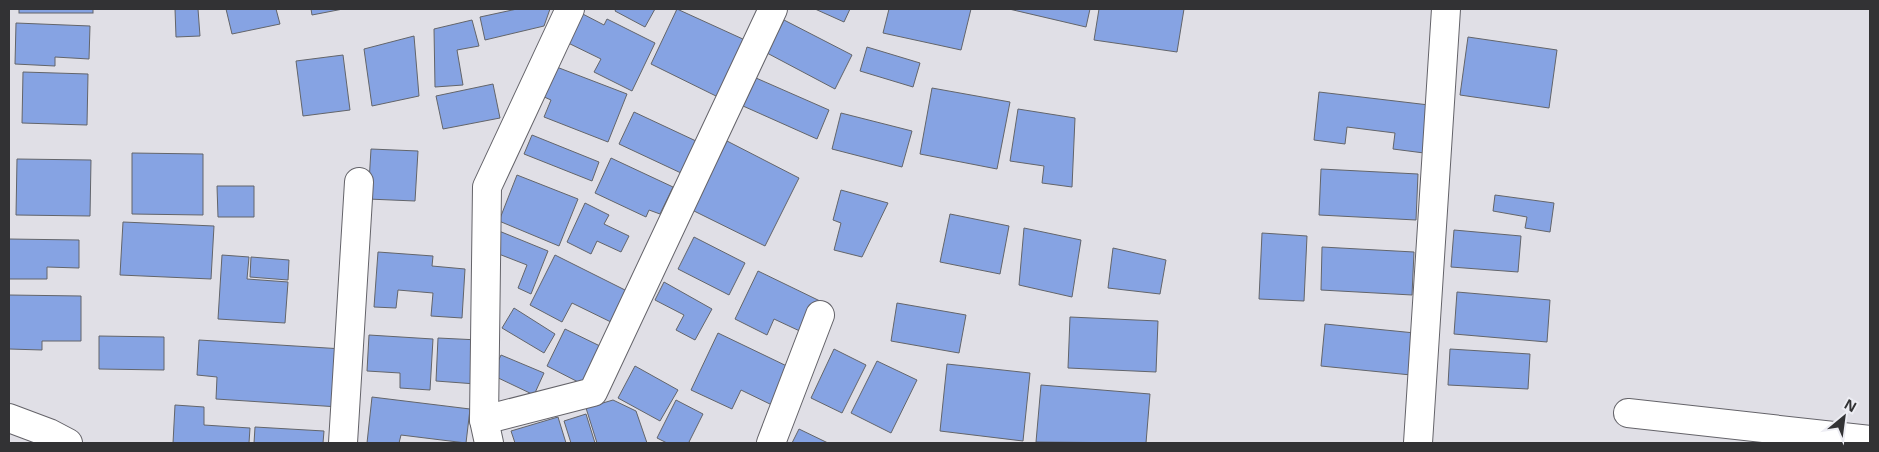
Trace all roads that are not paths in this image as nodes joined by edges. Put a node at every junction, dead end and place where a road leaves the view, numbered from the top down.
1 (570, 9) edge
2 (773, 9) edge
3 (1446, 9) edge
4 (358, 182) dead end
5 (820, 315) dead end
6 (1628, 413) dead end
7 (9, 418) edge
8 (486, 432) edge
9 (55, 440) edge
10 (1870, 440) edge
11 (344, 443) edge
12 (771, 443) edge
13 (1418, 443) edge

1 - 8 street
2 - 8 street
3 - 13 street
4 - 11 street
5 - 12 street
6 - 10 street
7 - 9 street

